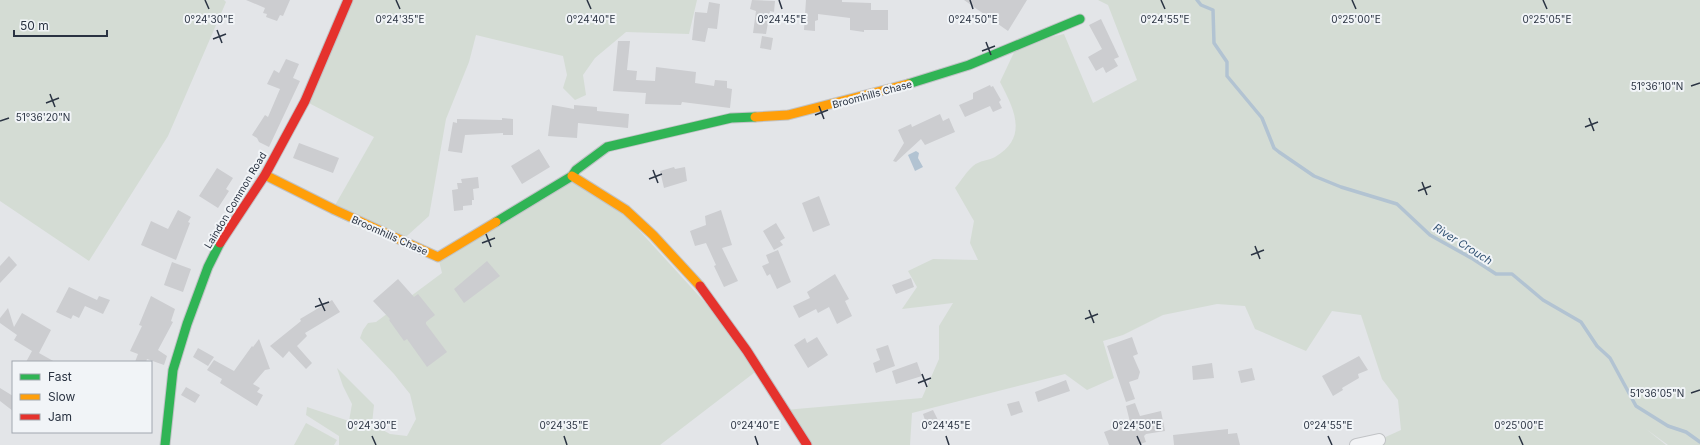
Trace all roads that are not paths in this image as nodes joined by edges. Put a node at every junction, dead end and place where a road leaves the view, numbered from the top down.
1 (348, 0) edge
2 (1080, 18) dead end
3 (265, 175) junction
4 (572, 176) junction
5 (1379, 440) dead end
6 (165, 445) edge
7 (807, 445) edge
8 (1356, 445) edge

1 - 3 street, Laindon Common Road
2 - 4 street, Broomhills Chase
3 - 4 street, Broomhills Chase
3 - 6 street, Laindon Common Road
4 - 7 street
5 - 8 street

